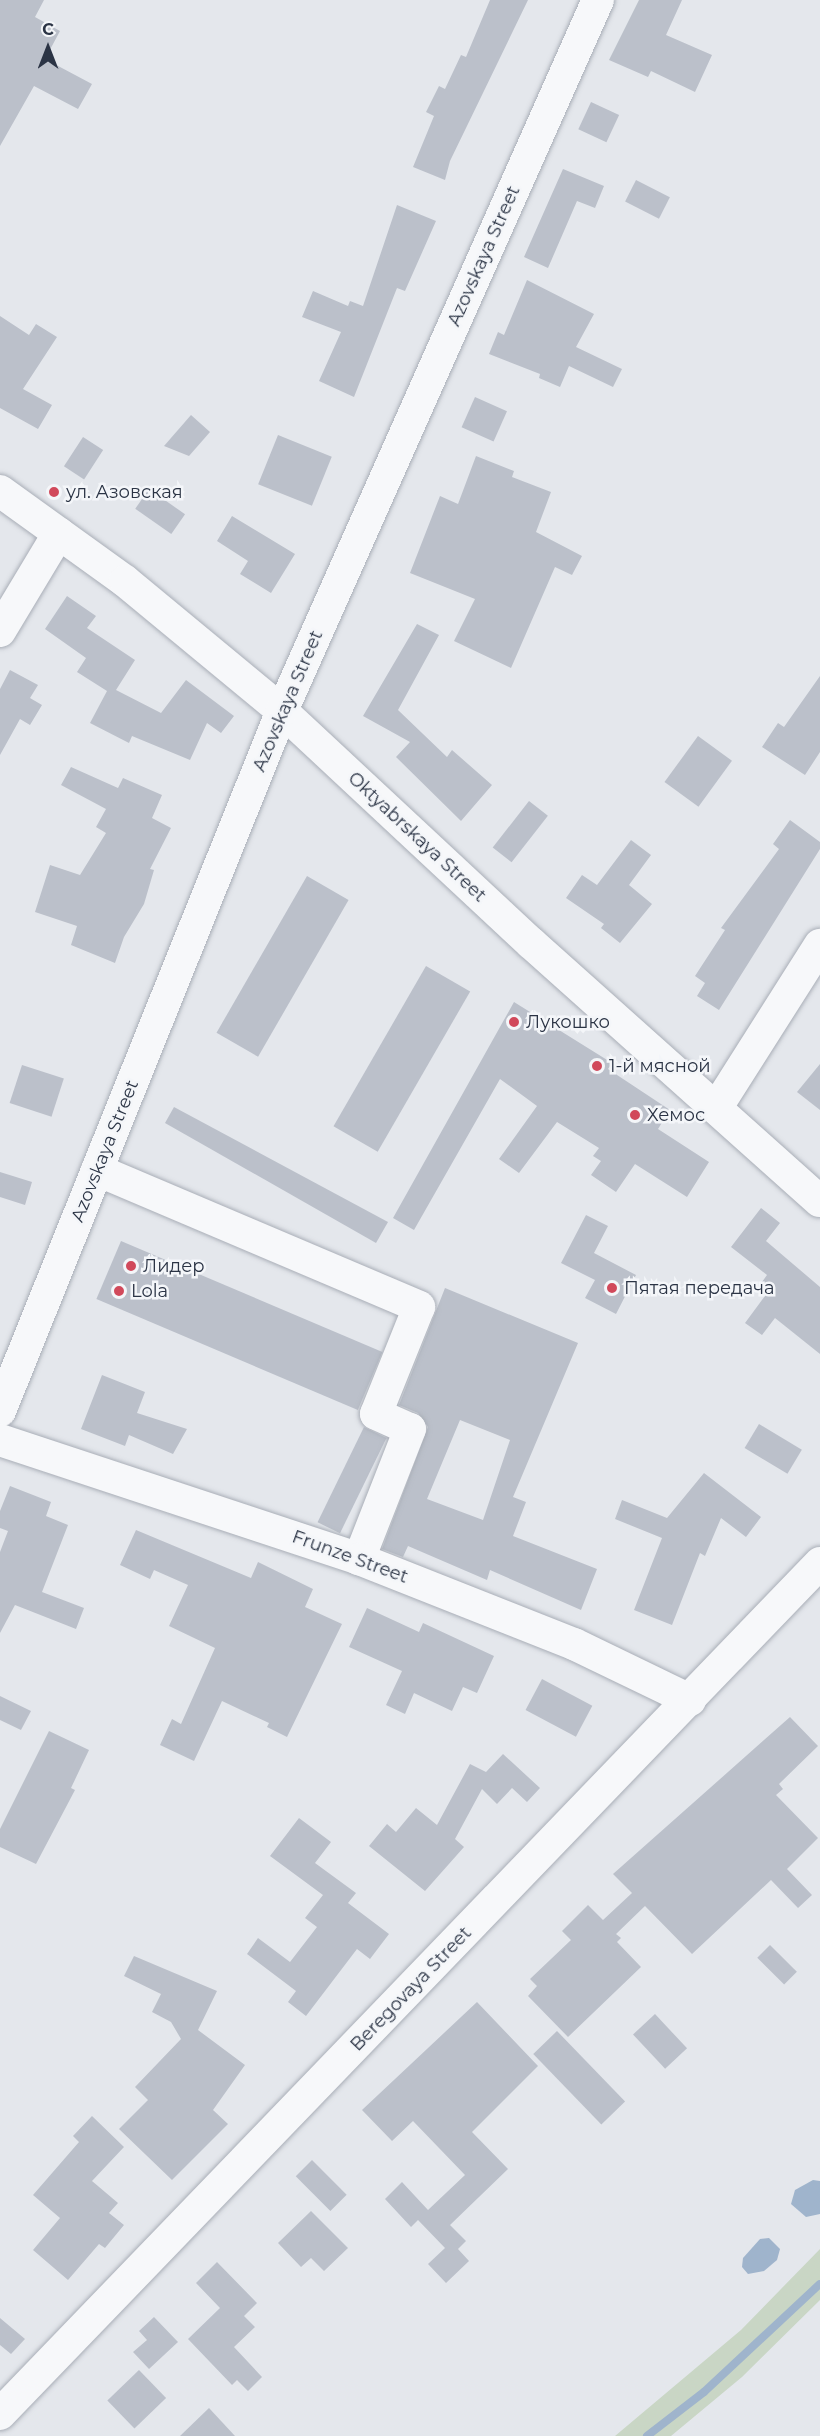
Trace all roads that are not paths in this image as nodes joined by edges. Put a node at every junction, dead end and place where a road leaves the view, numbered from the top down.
1 (598, 0) edge
2 (0, 491) edge
3 (59, 533) junction
4 (0, 631) edge
5 (282, 711) junction
6 (820, 945) edge
7 (717, 1107) junction
8 (97, 1170) junction
9 (820, 1201) edge
10 (0, 1412) edge
11 (0, 1440) edge
12 (359, 1559) junction
13 (820, 1563) edge
14 (690, 1700) junction
15 (0, 2414) edge

1 - 5 street, Azovskaya Street
2 - 3 street, Oktyabrskaya Street
3 - 4 street
3 - 5 street, Oktyabrskaya Street
5 - 7 street, Oktyabrskaya Street
5 - 8 street, Azovskaya Street
6 - 7 street
7 - 9 street, Oktyabrskaya Street
8 - 10 street, Azovskaya Street
8 - 12 street
11 - 12 street, Frunze Street
12 - 14 street, Frunze Street
13 - 14 street, Beregovaya Street
14 - 15 street, Beregovaya Street

